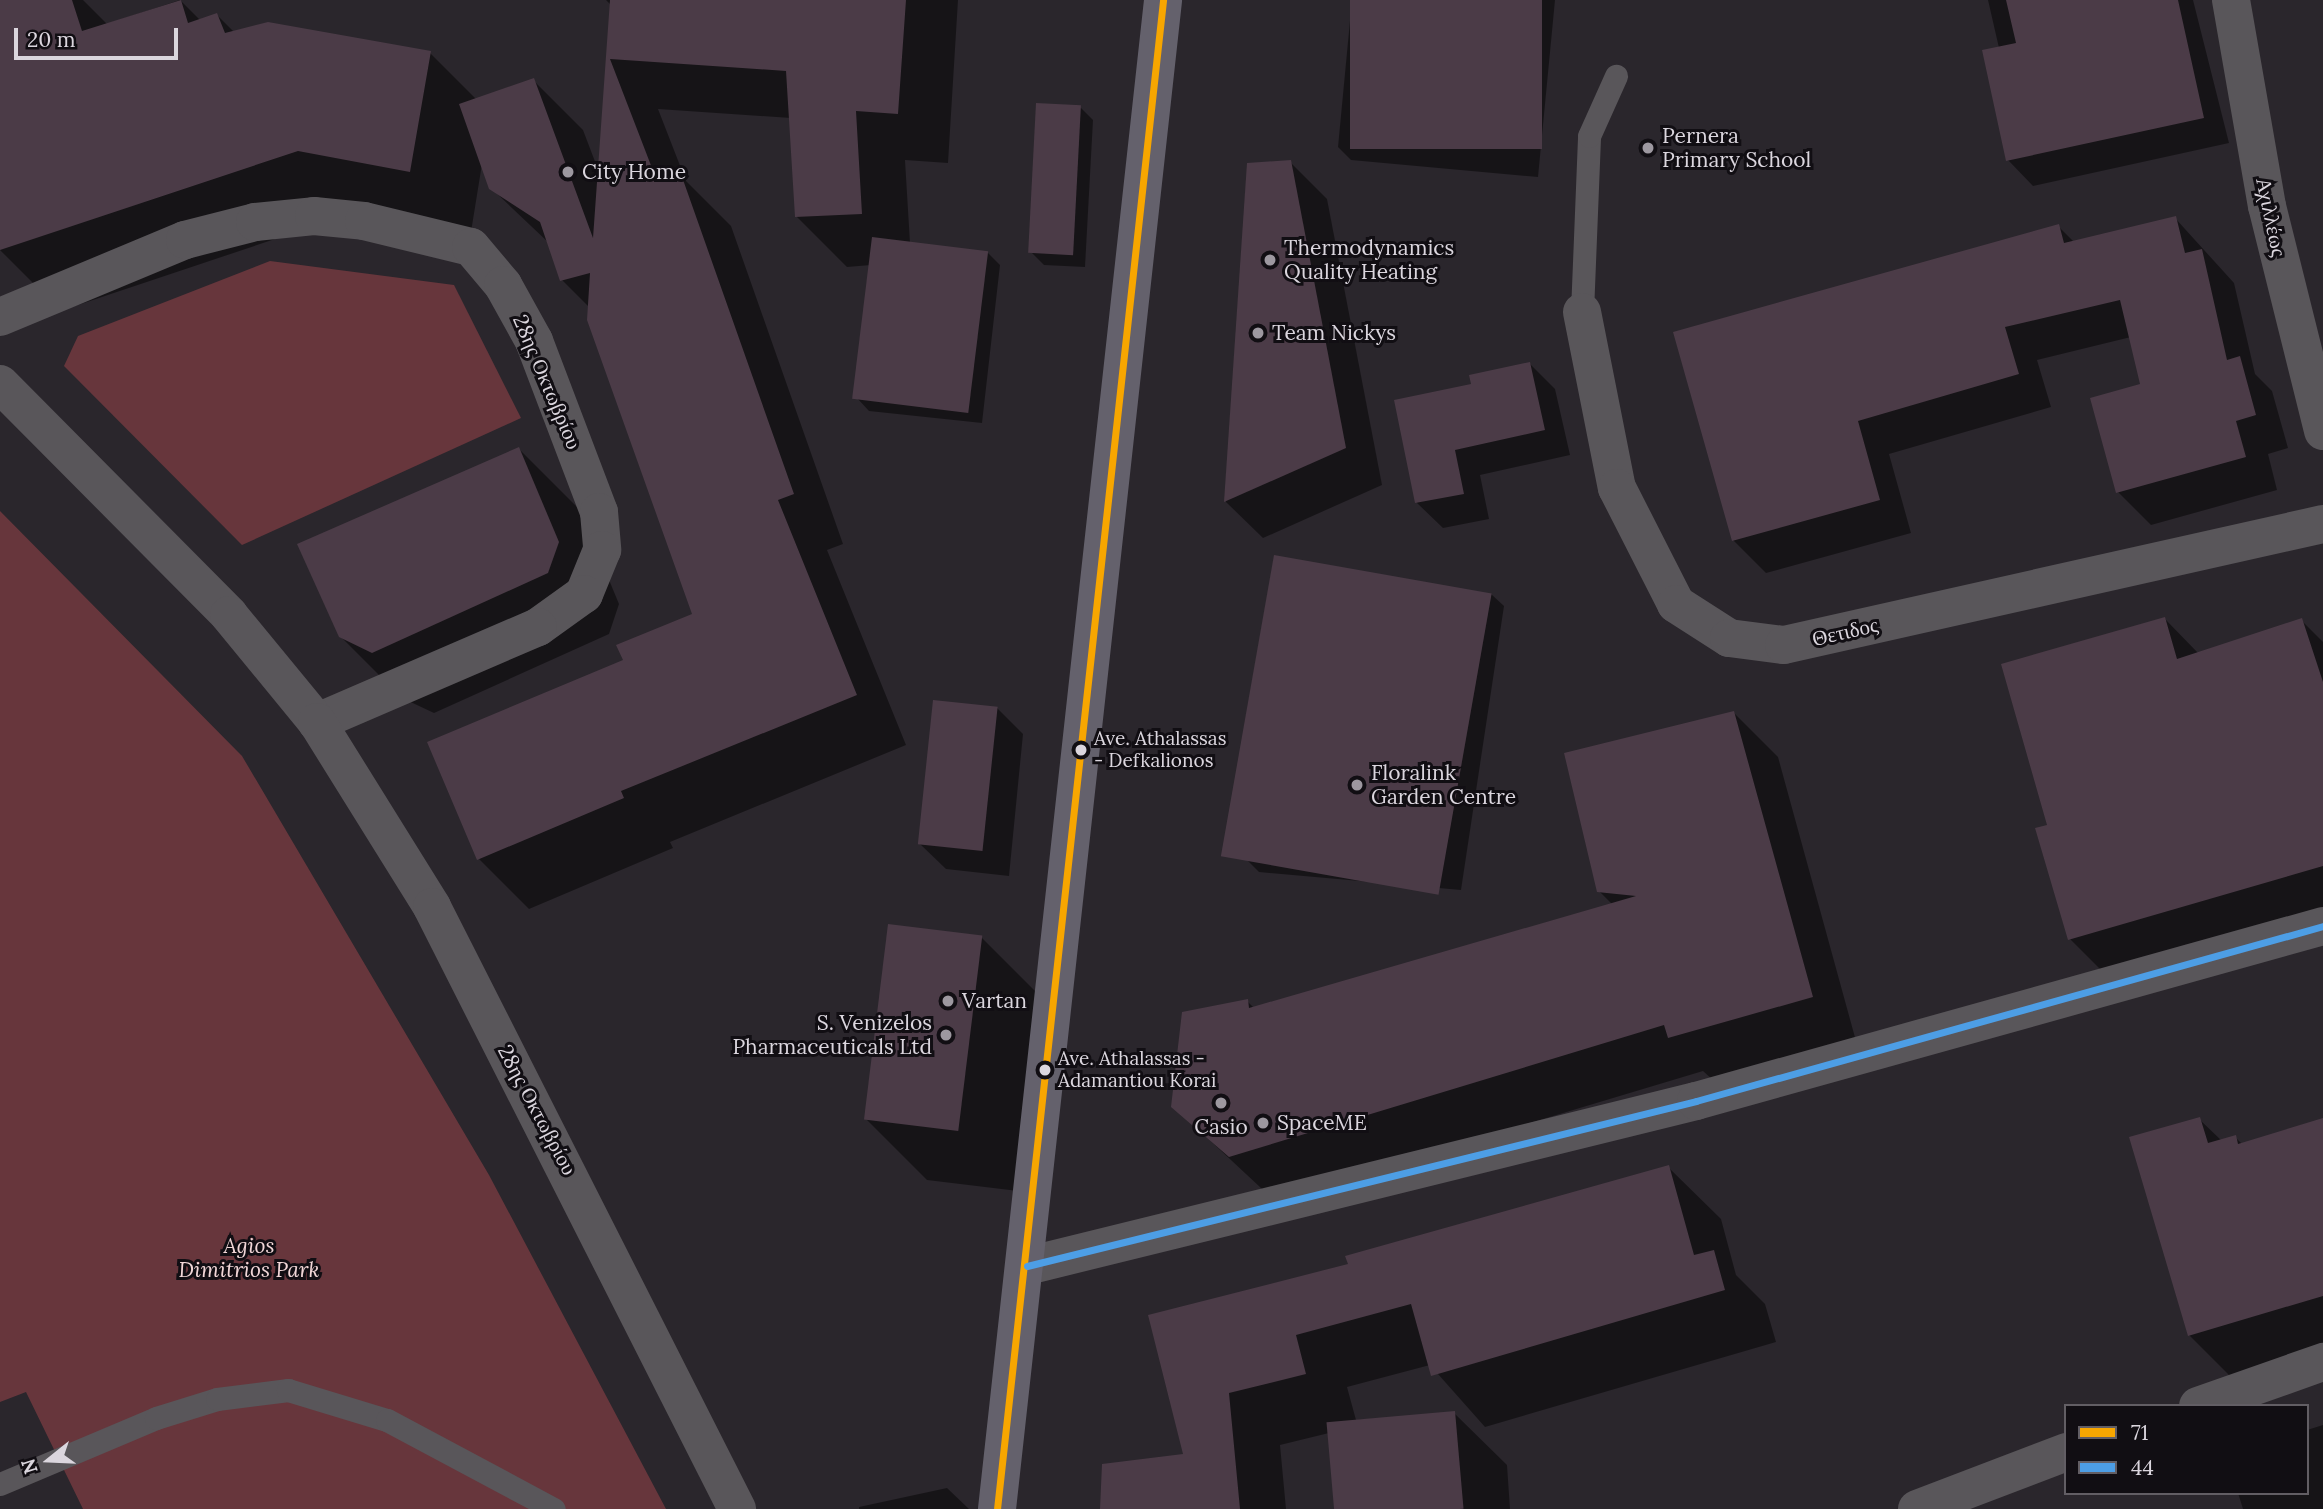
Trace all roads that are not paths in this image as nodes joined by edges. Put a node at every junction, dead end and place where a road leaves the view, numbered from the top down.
1 (1163, 0) edge
2 (2231, 0) edge
3 (1616, 76) dead end
4 (1582, 312) joint
5 (0, 317) edge
6 (0, 384) edge
7 (2323, 431) edge
8 (2323, 524) edge
9 (317, 722) junction
10 (2323, 926) edge
11 (1027, 1266) junction
12 (2323, 1362) edge
13 (2204, 1404) edge
14 (2064, 1453) edge
15 (0, 1484) edge
16 (554, 1509) edge
17 (737, 1509) edge
18 (997, 1509) edge
19 (1917, 1509) edge

1 - 11 main road
2 - 7 street, Αχιλλέως
3 - 4 lane
4 - 8 street, Θετιδος
5 - 9 street, 28ης Οκτωβρίου
6 - 9 street, 28ης Οκτωβρίου
9 - 17 street, 28ης Οκτωβρίου
10 - 11 street
11 - 18 main road
12 - 13 street
14 - 19 street
15 - 16 lane

